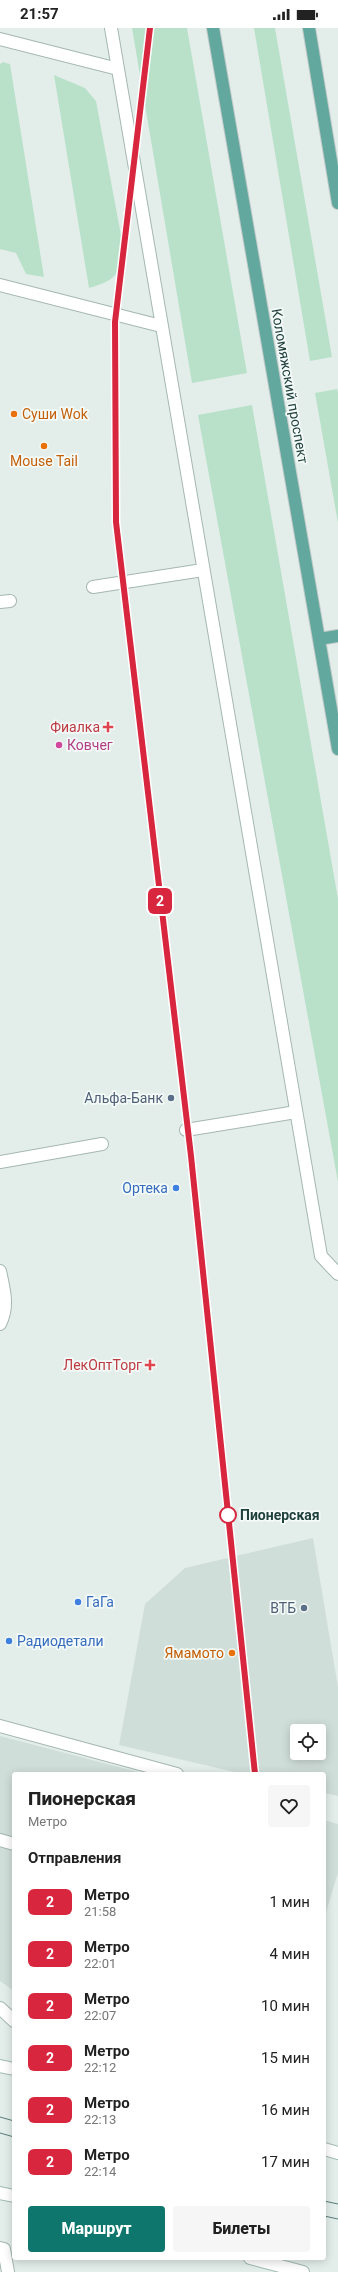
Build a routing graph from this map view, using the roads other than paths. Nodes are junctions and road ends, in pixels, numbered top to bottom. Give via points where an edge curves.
1 (111, 28) edge
2 (213, 28) edge
3 (309, 28) edge
4 (0, 39) edge
5 (118, 69) junction
6 (338, 199) edge
7 (0, 284) edge
8 (162, 326) junction
9 (203, 570) junction
10 (93, 587) dead end
11 (338, 636) edge
12 (319, 639) junction
13 (338, 749) edge
14 (296, 1112) junction
15 (186, 1130) dead end
16 (102, 1144) dead end
17 (0, 1162) edge
18 (0, 1271) edge
19 (338, 1274) edge
20 (0, 1324) edge
21 (0, 1726) edge
22 (170, 1772) edge
23 (0, 1840) edge
24 (12, 1843) edge
25 (0, 2008) edge
26 (12, 2020) edge
27 (0, 2066) edge
28 (12, 2069) edge
29 (326, 2150) edge
30 (338, 2153) edge
31 (0, 2193) edge
32 (12, 2196) edge
33 (0, 2248) edge
34 (258, 2260) edge
35 (8, 2272) edge
36 (303, 2272) edge

1 - 5 street
2 - 12 main road, Коломяжский проспект
3 - 6 main road
4 - 5 street
5 - 8 street
7 - 8 street
8 - 9 street
9 - 10 street
9 - 14 street
11 - 12 main road
12 - 13 main road, Коломяжский проспект
14 - 15 street
14 - 19 street via 321,1256
16 - 17 street
18 - 20 street via 6,1300 5,1313
21 - 22 street
23 - 24 street
25 - 26 street
27 - 28 street
29 - 30 street
31 - 32 street
33 - 35 street via 4,2249
34 - 36 street

